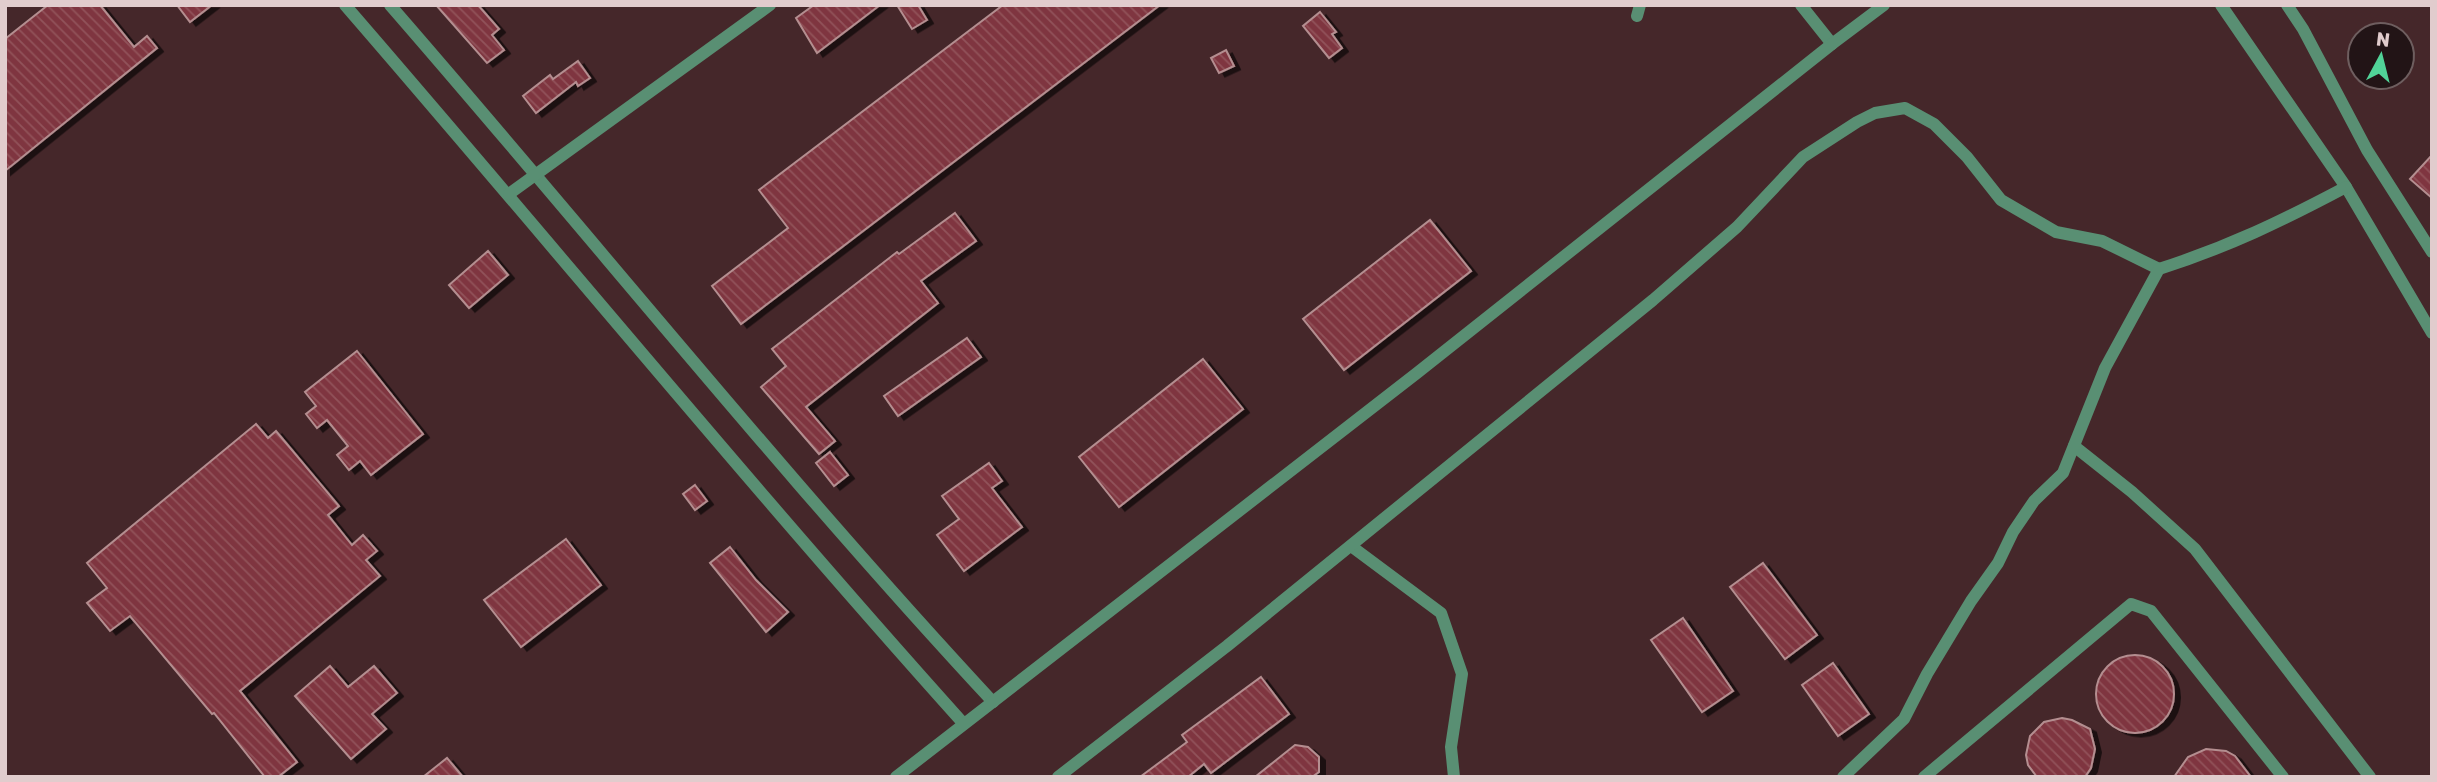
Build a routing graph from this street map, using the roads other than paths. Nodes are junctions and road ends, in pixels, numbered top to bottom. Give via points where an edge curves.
1 (345, 5) edge
2 (390, 5) edge
3 (770, 5) edge
4 (1801, 5) edge
5 (1885, 5) edge
6 (2221, 5) edge
7 (2287, 5) edge
8 (1832, 44) junction
9 (537, 174) junction
10 (2346, 187) junction
11 (509, 194) junction
12 (2432, 252) edge
13 (2159, 269) junction
14 (2432, 332) edge
15 (2074, 446) junction
16 (1351, 546) junction
17 (993, 702) junction
18 (963, 723) junction
19 (896, 777) edge
20 (1058, 777) edge
21 (1454, 777) edge
22 (1843, 777) edge
23 (1924, 777) edge
24 (2283, 777) edge
25 (2370, 777) edge

1 - 11 street
2 - 9 street
3 - 9 street
4 - 8 street
5 - 8 street
6 - 10 street
7 - 12 street via 2367,150
8 - 17 street
9 - 11 street
9 - 17 street via 820,510
10 - 13 street via 2213,252
10 - 14 street
11 - 18 street via 717,444
13 - 15 street via 2105,368
13 - 16 street via 2102,241 2056,232 2001,200 1934,124 1905,108 1875,113 1803,157 1723,240
15 - 22 street via 2063,473 2034,501 2013,532 1904,719
15 - 25 street via 2195,549
16 - 20 street
16 - 21 street via 1441,613 1462,674 1451,747
17 - 18 street
18 - 19 street
23 - 24 street via 2131,604 2151,611

